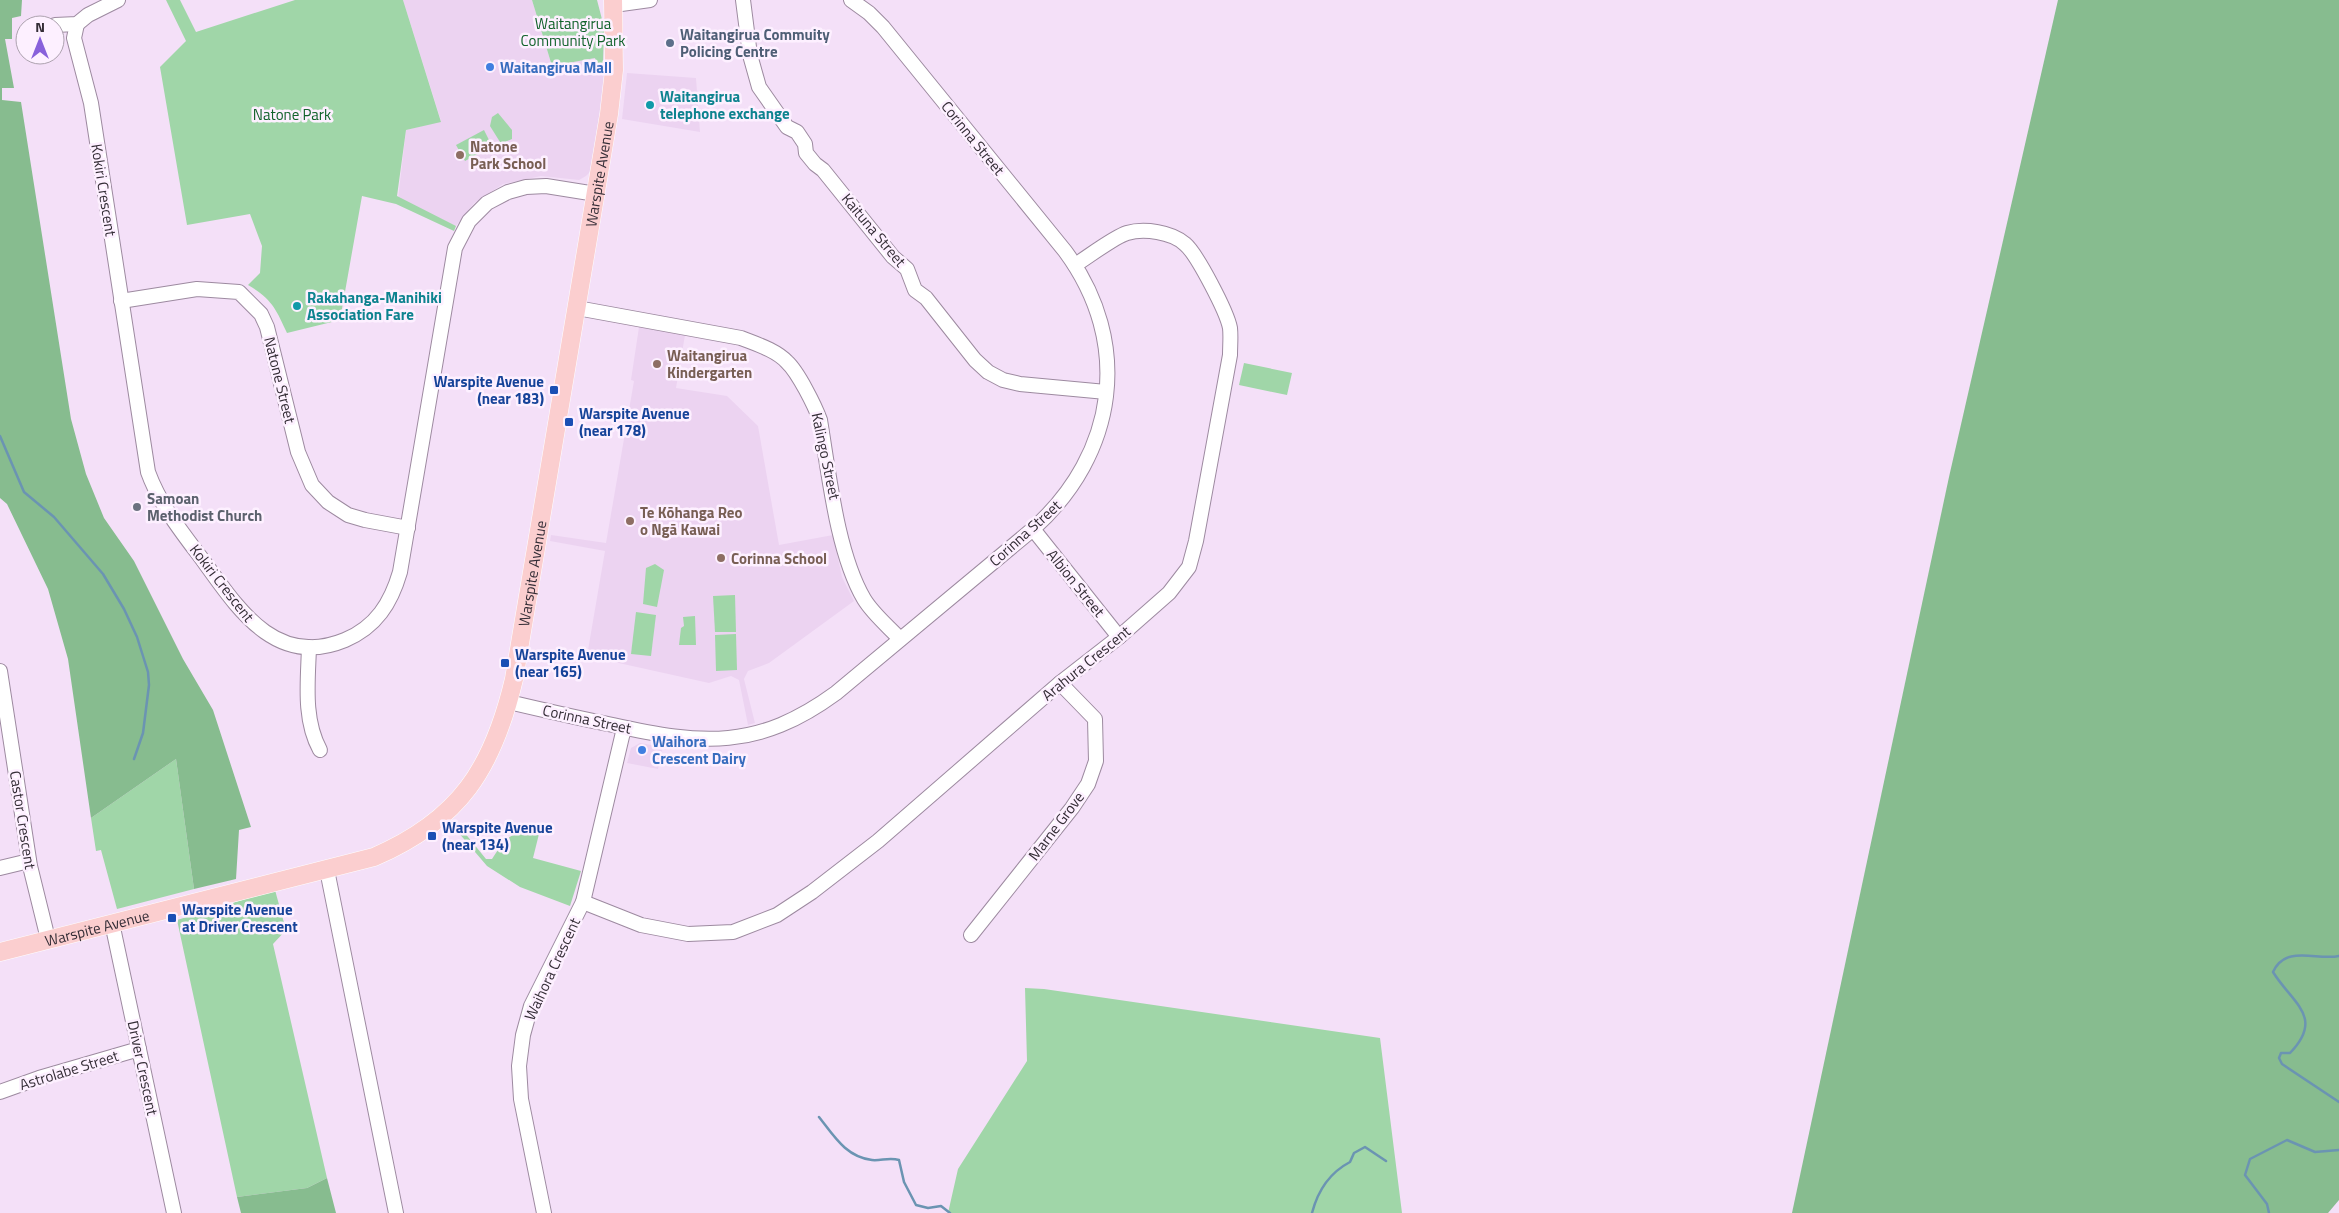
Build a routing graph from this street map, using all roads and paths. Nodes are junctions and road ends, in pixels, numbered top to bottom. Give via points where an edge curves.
1 (118, 0) edge
2 (650, 0) edge
3 (743, 0) edge
4 (851, 0) edge
5 (613, 2) edge
6 (77, 24) junction
7 (65, 25) edge
8 (596, 194) junction
9 (1075, 265) junction
10 (121, 301) junction
11 (577, 308) junction
12 (1106, 392) junction
13 (408, 528) junction
14 (1033, 529) junction
15 (1119, 637) junction
16 (900, 640) junction
17 (309, 647) junction
18 (0, 671) edge
19 (1060, 683) junction
20 (509, 702) junction
21 (624, 728) junction
22 (320, 750) dead end
23 (6, 756) edge
24 (29, 861) junction
25 (0, 868) edge
26 (327, 870) junction
27 (583, 902) junction
28 (112, 923) junction
29 (971, 935) dead end
30 (48, 939) junction
31 (0, 952) edge
32 (139, 1049) junction
33 (0, 1092) edge
34 (174, 1213) edge
35 (396, 1213) edge
36 (544, 1213) edge

1 - 6 street
2 - 5 street
3 - 12 street, Kaituna Street via 754,74 766,98 787,127 801,138 806,153 815,164 824,170 907,270 915,290 926,298 975,360 1003,380
4 - 9 street, Corinna Street via 883,27
5 - 8 main road, Warspite Avenue via 614,70
6 - 7 street
6 - 10 street, Kokiri Crescent via 74,38 91,103
8 - 11 main road, Warspite Avenue
8 - 13 street, Kokiri Crescent via 546,186 526,187 498,197 469,221 454,248
9 - 12 street, Corinna Street via 1094,302 1104,333 1108,365
9 - 15 street, Arahura Crescent via 1126,233 1167,234 1185,244 1198,262 1230,328 1230,354 1189,567 1169,593
10 - 13 street, Natone Street via 197,289 239,292 257,309 267,327 298,452 312,485 328,502 348,515
10 - 17 street, Kokiri Crescent via 146,461 160,500 248,620 285,643
11 - 16 street, Kalingo Street via 741,338 788,362 820,420 852,576 866,601
11 - 20 main road, Warspite Avenue
12 - 14 street, Corinna Street via 1102,420 1086,462 1062,500
13 - 17 street, Kokiri Crescent via 395,590 378,618 348,638
14 - 15 street, Albion Street
14 - 16 street, Corinna Street
15 - 19 street, Arahura Crescent
16 - 21 street, Corinna Street via 817,707 782,725 753,734 695,740
17 - 22 street via 309,716
18 - 23 street, Castor Crescent
19 - 27 street, Arahura Crescent via 878,841 777,915 733,932 688,934 641,926
19 - 29 street, Marne Grove via 1095,719 1096,761 1088,784
20 - 21 street, Corinna Street
20 - 26 main road, Warspite Avenue via 502,727 484,765 445,813 399,846 374,857
21 - 27 street, Waihora Crescent
23 - 24 street, Castor Crescent
24 - 25 street
24 - 30 street, Castor Crescent
26 - 28 main road, Warspite Avenue
26 - 35 street
27 - 36 street, Waihora Crescent via 531,1006 519,1066 521,1099
28 - 30 main road, Warspite Avenue
28 - 32 street, Driver Crescent
30 - 31 main road, Warspite Avenue
32 - 33 street, Astrolabe Street
32 - 34 street, Driver Crescent

